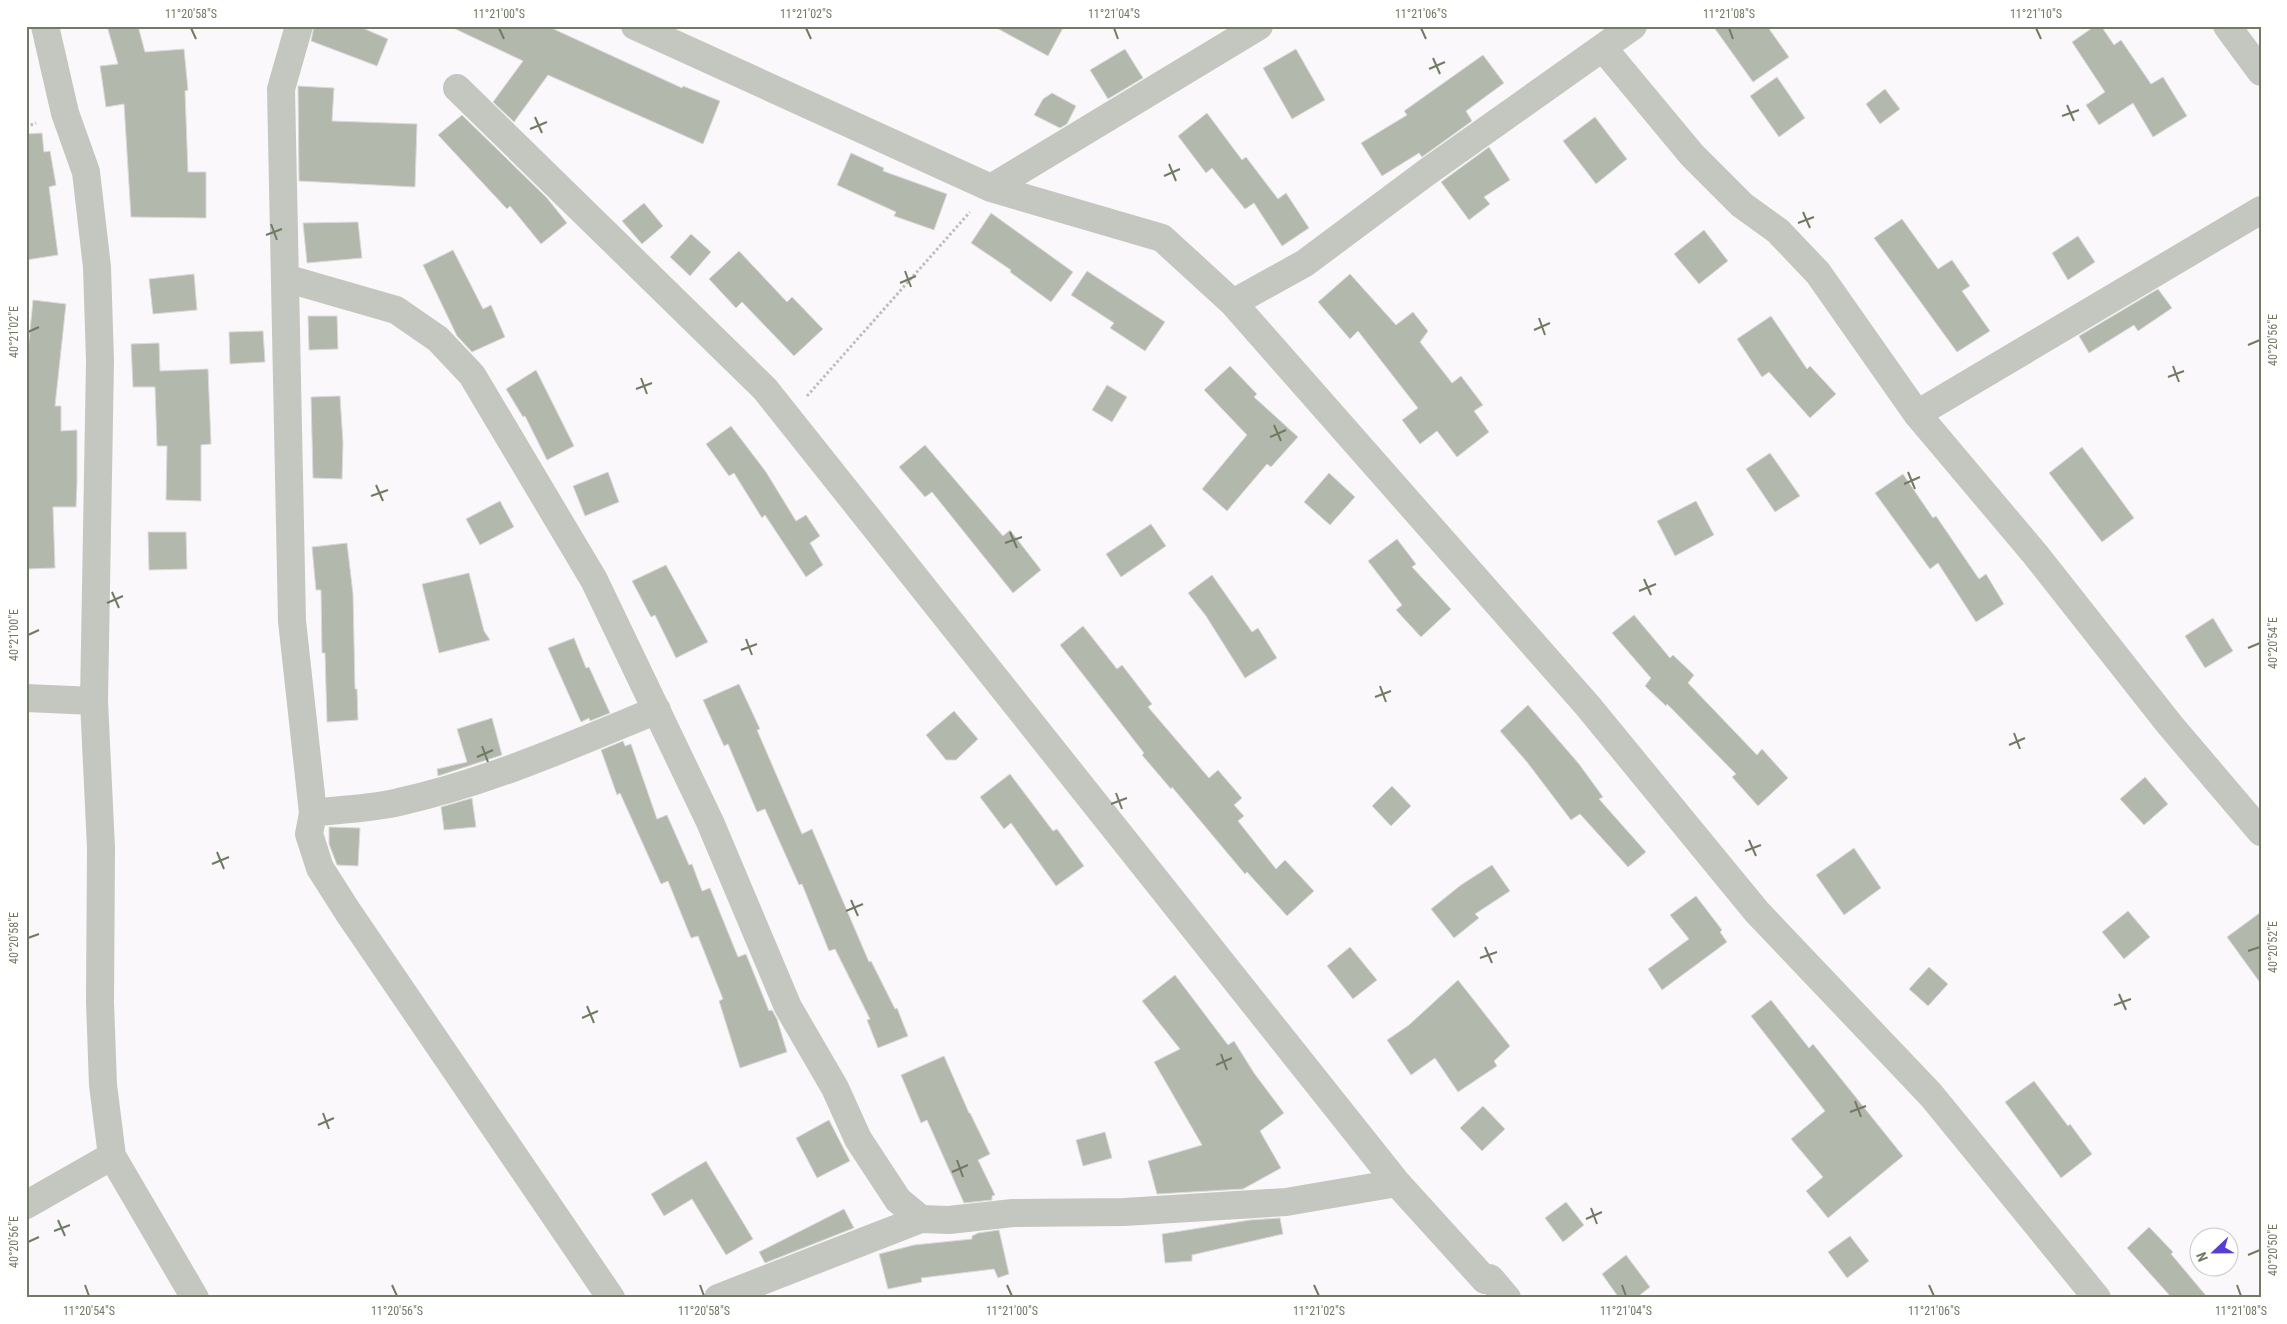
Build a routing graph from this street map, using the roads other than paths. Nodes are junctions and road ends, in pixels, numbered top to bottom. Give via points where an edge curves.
1 (45, 26) edge
2 (299, 26) edge
3 (635, 26) edge
4 (1259, 26) edge
5 (1633, 26) edge
6 (2227, 26) edge
7 (1602, 48) junction
8 (2261, 72) edge
9 (456, 88) dead end
10 (991, 188) junction
11 (2261, 210) edge
12 (285, 278) junction
13 (1233, 303) junction
14 (1917, 414) junction
15 (26, 698) edge
16 (94, 701) junction
17 (657, 710) junction
18 (312, 813) junction
19 (2261, 832) edge
20 (112, 1156) junction
21 (1397, 1183) junction
22 (26, 1205) edge
23 (921, 1219) junction
24 (195, 1298) edge
25 (611, 1298) edge
26 (718, 1298) edge
27 (1507, 1298) edge
28 (2097, 1298) edge

1 - 16 street via 65,113 86,172 98,267 100,361
2 - 12 street via 281,89
3 - 10 street
4 - 10 street
5 - 7 street
6 - 8 street
7 - 13 street via 1305,263
7 - 14 street via 1742,206 1778,231 1818,273
9 - 21 street via 765,390
10 - 13 street via 1162,238
11 - 14 street
12 - 17 street via 396,310 438,339 472,375 594,580
12 - 18 street via 292,620
13 - 28 street via 1587,706 1757,912 1931,1095
14 - 19 street via 2036,554 2170,725
15 - 16 street
16 - 20 street via 101,848 103,1085
17 - 18 street via 520,767 437,793 397,803
17 - 23 street via 710,822 788,1007 835,1088 858,1139 898,1200
18 - 25 street via 309,834 320,868
20 - 22 street
20 - 24 street
21 - 23 street via 1286,1202
21 - 27 street via 1485,1280 1490,1278
23 - 26 street

